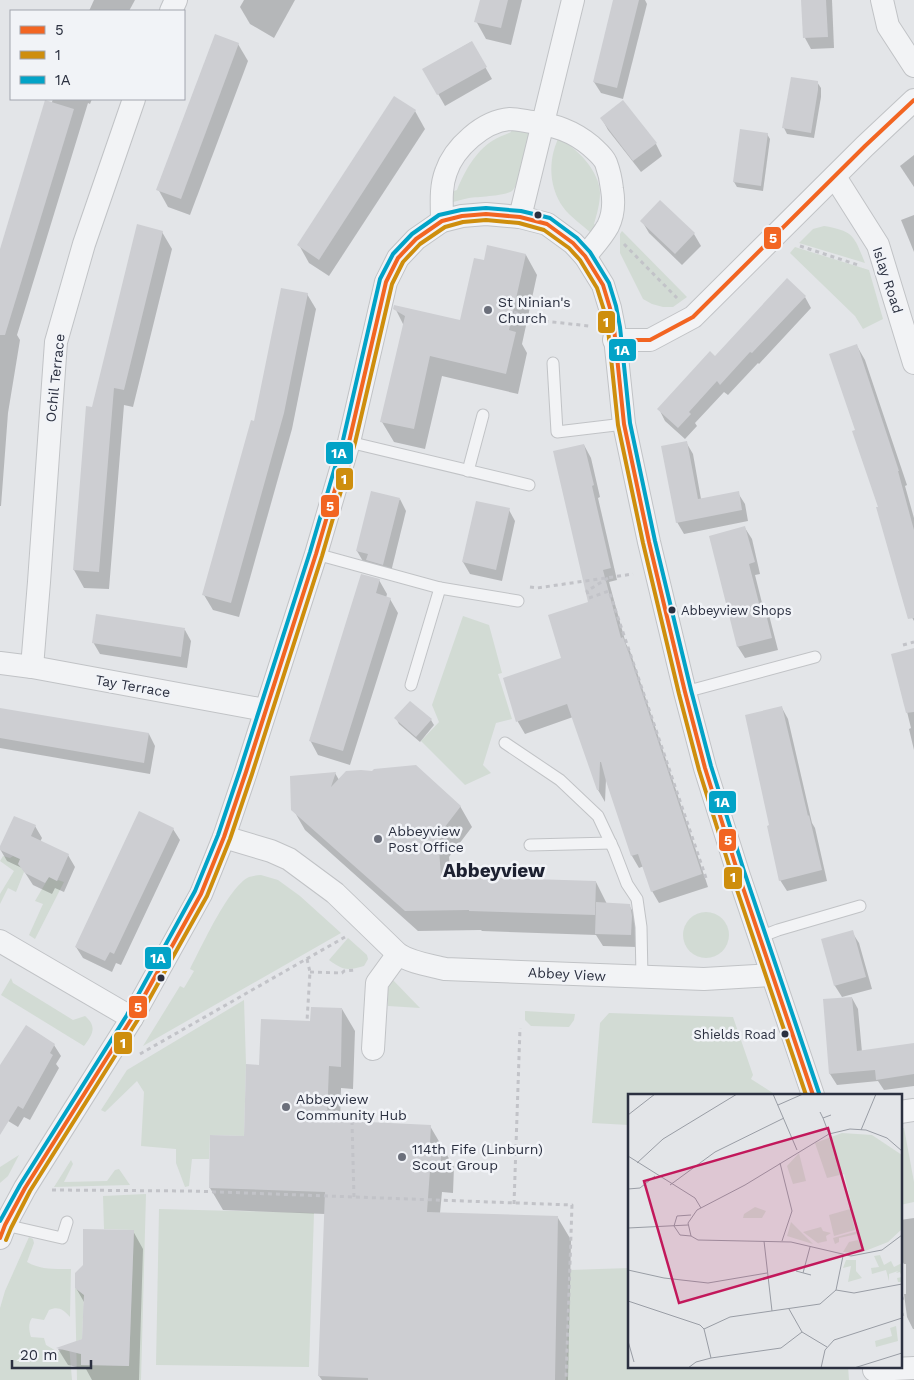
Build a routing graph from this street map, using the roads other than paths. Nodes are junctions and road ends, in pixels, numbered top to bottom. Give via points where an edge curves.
1 (573, 0) edge
2 (882, 0) edge
3 (914, 66) edge
4 (134, 100) edge
5 (914, 100) edge
6 (543, 123) junction
7 (835, 177) junction
8 (520, 217) junction
9 (442, 221) junction
10 (586, 256) junction
11 (614, 334) junction
12 (553, 362) dead end
13 (914, 362) edge
14 (483, 415) dead end
15 (624, 424) junction
16 (349, 442) junction
17 (468, 471) junction
18 (529, 485) dead end
19 (316, 554) junction
20 (440, 588) junction
21 (518, 601) dead end
22 (815, 657) dead end
23 (0, 663) edge
24 (32, 667) junction
25 (411, 685) dead end
26 (685, 692) junction
27 (265, 710) junction
28 (505, 743) dead end
29 (224, 837) junction
30 (611, 843) junction
31 (530, 845) dead end
32 (860, 906) dead end
33 (760, 937) junction
34 (0, 941) edge
35 (398, 954) junction
36 (772, 975) junction
37 (642, 977) junction
38 (132, 1018) junction
39 (373, 1049) dead end
40 (813, 1094) edge
41 (67, 1222) dead end
42 (2, 1229) edge
43 (914, 1368) edge
44 (874, 1372) edge

1 - 6 street
2 - 3 street via 888,26
4 - 24 street, Ochil Terrace via 84,244 56,342
5 - 7 street
6 - 8 street
6 - 9 street via 511,119 499,121 468,140 455,154 446,172 441,190
6 - 10 street via 571,132 597,152 605,162 611,180 614,203 608,225
7 - 11 street via 693,317 650,340
7 - 13 street, Islay Road via 878,245
8 - 9 street via 486,214
8 - 10 street via 547,224
9 - 16 street via 416,239 398,258 386,282
10 - 11 street via 603,285
11 - 15 street
12 - 15 lane via 557,432
14 - 17 lane
15 - 26 street
16 - 17 lane
16 - 19 street
17 - 18 lane
19 - 20 lane
19 - 27 street
20 - 21 lane
20 - 25 lane
22 - 26 lane
23 - 24 street, Tay Terrace
24 - 27 street, Tay Terrace
26 - 33 street via 705,768
27 - 29 street
28 - 30 lane via 560,780 598,816
29 - 35 street, Abbey View via 289,859 335,893
29 - 38 street via 201,894
30 - 31 lane
30 - 37 lane via 627,884 637,899
32 - 33 lane
33 - 36 street
34 - 38 street
35 - 37 street, Abbey View via 417,963 445,969
35 - 39 street via 377,983
36 - 37 street, Abbey View via 704,979
36 - 40 street
38 - 42 street
41 - 42 lane via 62,1238
43 - 44 street

